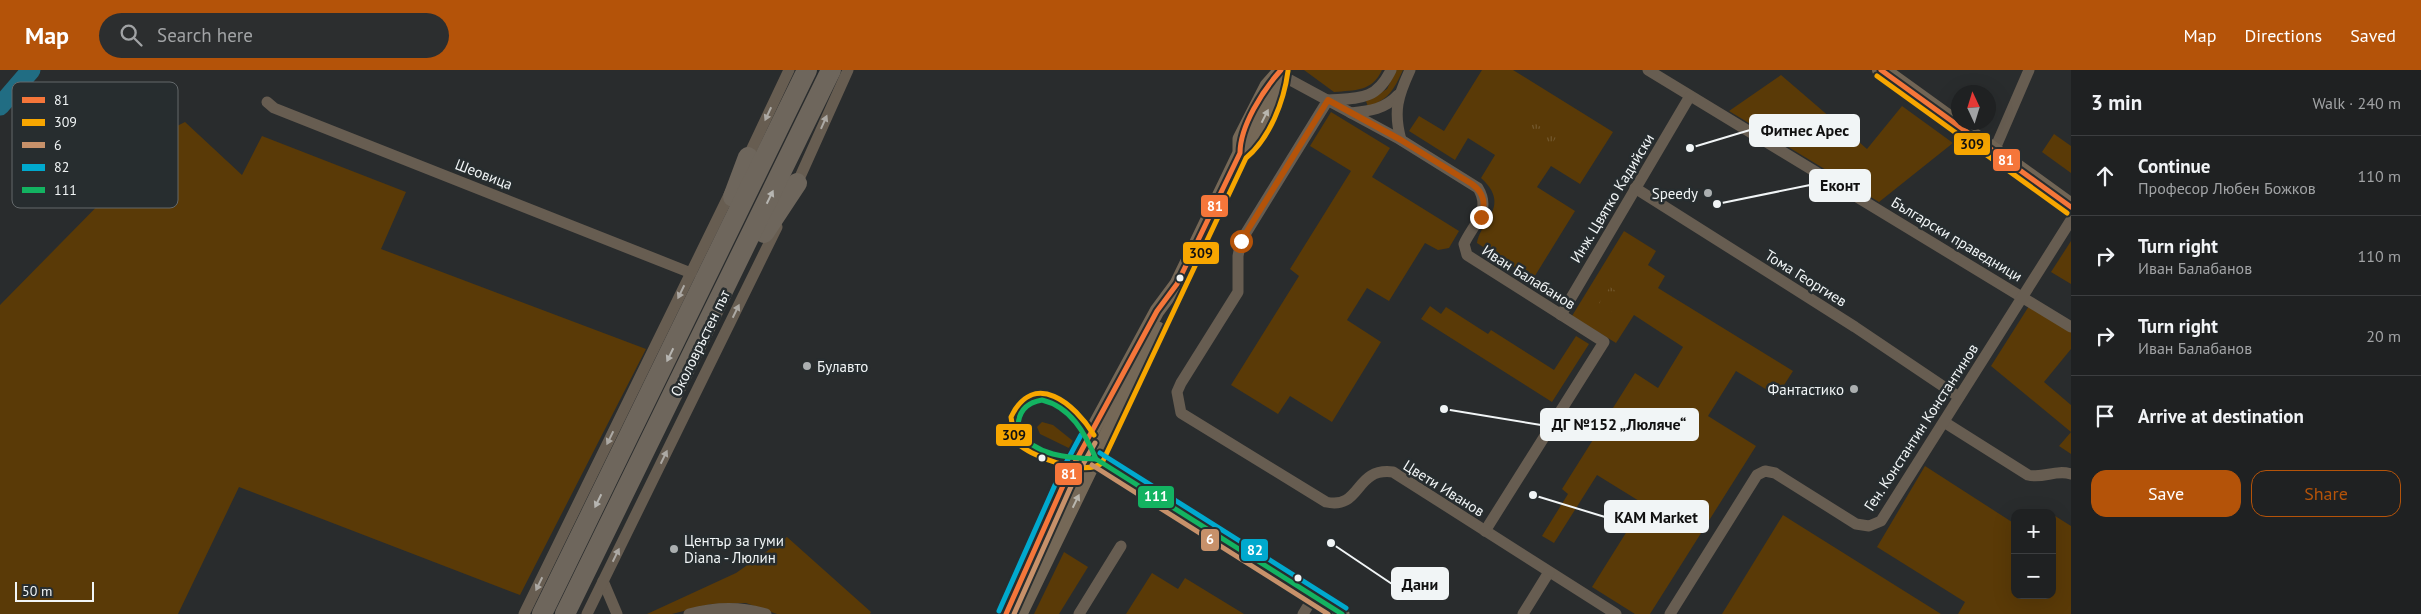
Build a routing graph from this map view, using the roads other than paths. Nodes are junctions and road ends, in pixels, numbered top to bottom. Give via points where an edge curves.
1 (789, 70) edge
2 (807, 70) edge
3 (831, 70) edge
4 (848, 70) edge
5 (1391, 70) edge
6 (1410, 70) edge
7 (1648, 70) edge
8 (1881, 70) edge
9 (2029, 70) edge
10 (1280, 72) edge
11 (1398, 95) junction
12 (1690, 96) junction
13 (1328, 100) junction
14 (267, 102) dead end
15 (1351, 113) junction
16 (1401, 140) junction
17 (1994, 151) junction
18 (748, 157) junction
19 (797, 183) junction
20 (1634, 188) junction
21 (2071, 207) edge
22 (2071, 220) edge
23 (690, 273) junction
24 (1177, 284) junction
25 (699, 295) junction
26 (2023, 296) junction
27 (719, 304) junction
28 (1561, 315) junction
29 (2071, 326) edge
30 (1959, 397) junction
31 (1944, 422) junction
32 (1088, 439) junction
33 (1077, 459) junction
34 (1096, 459) junction
35 (2071, 474) edge
36 (1486, 531) junction
37 (1121, 546) dead end
38 (1549, 572) junction
39 (603, 581) junction
40 (1314, 596) junction
41 (524, 614) edge
42 (542, 614) edge
43 (565, 614) edge
44 (587, 614) edge
45 (617, 614) edge
46 (689, 614) edge
47 (766, 614) edge
48 (1006, 614) edge
49 (1020, 614) edge
50 (1079, 614) edge
51 (1303, 614) edge
52 (1342, 614) edge
53 (1523, 614) edge
54 (1616, 614) edge
55 (1670, 614) edge

1 -> 18 street
2 - 25 highway, Околовръстен път
27 -> 3 highway, Околовръстен път
19 -> 4 street, Околовръстен път
5 - 13 street via 1384,86 1375,92
6 - 11 street
7 - 12 street, Български праведници
8 - 17 main road
9 - 17 street
10 - 13 street, Иван Балабанов
10 - 24 main road via 1278,91 1252,143 1240,153
11 - 15 street via 1376,110
11 - 16 street via 1397,125
12 - 20 street, Инж. Цвятко Кадийски
12 - 26 street, Български праведници
13 - 15 street, Иван Балабанов
13 - 36 street, Цвети Иванов via 1241,241 1238,292 1181,383 1178,392 1181,413 1326,502 1333,504 1347,500 1375,473 1393,472
14 - 23 street, Шеовица via 274,108
15 - 16 street, Иван Балабанов
16 - 28 street, Иван Балабанов via 1472,184 1482,195 1484,210 1464,244 1467,255
17 - 21 main road
18 - 23 street
18 - 25 highway
19 - 27 highway
39 -> 19 street, Околовръстен път
20 - 28 street, Инж. Цвятко Кадийски
20 - 30 street, Тома Георгиев via 1855,327
22 - 26 street, Ген. Константин Константинов
23 -> 41 street
24 - 32 main road via 1158,311
24 - 34 main road
25 -> 42 highway, Околовръстен път
26 - 29 street, Български праведници
26 - 30 street, Ген. Константин Константинов
27 - 43 highway, Околовръстен път
28 - 36 street, Иван Балабанов via 1604,342
30 - 31 street, Ген. Константин Константинов
31 - 35 street via 2028,476 2056,472
31 - 55 street, Ген. Константин Константинов via 1881,521 1872,525 1856,524 1770,472 1756,475
32 - 33 main road
32 - 34 main road
33 - 34 main road
33 - 48 main road
34 - 40 main road
49 -> 34 main road
36 - 38 street, Цвети Иванов
37 - 50 street
38 - 53 street
38 - 54 street, Цвети Иванов
39 - 44 street, Околовръстен път
39 - 45 street
40 - 51 street
40 - 52 main road
46 - 47 street via 746,608

